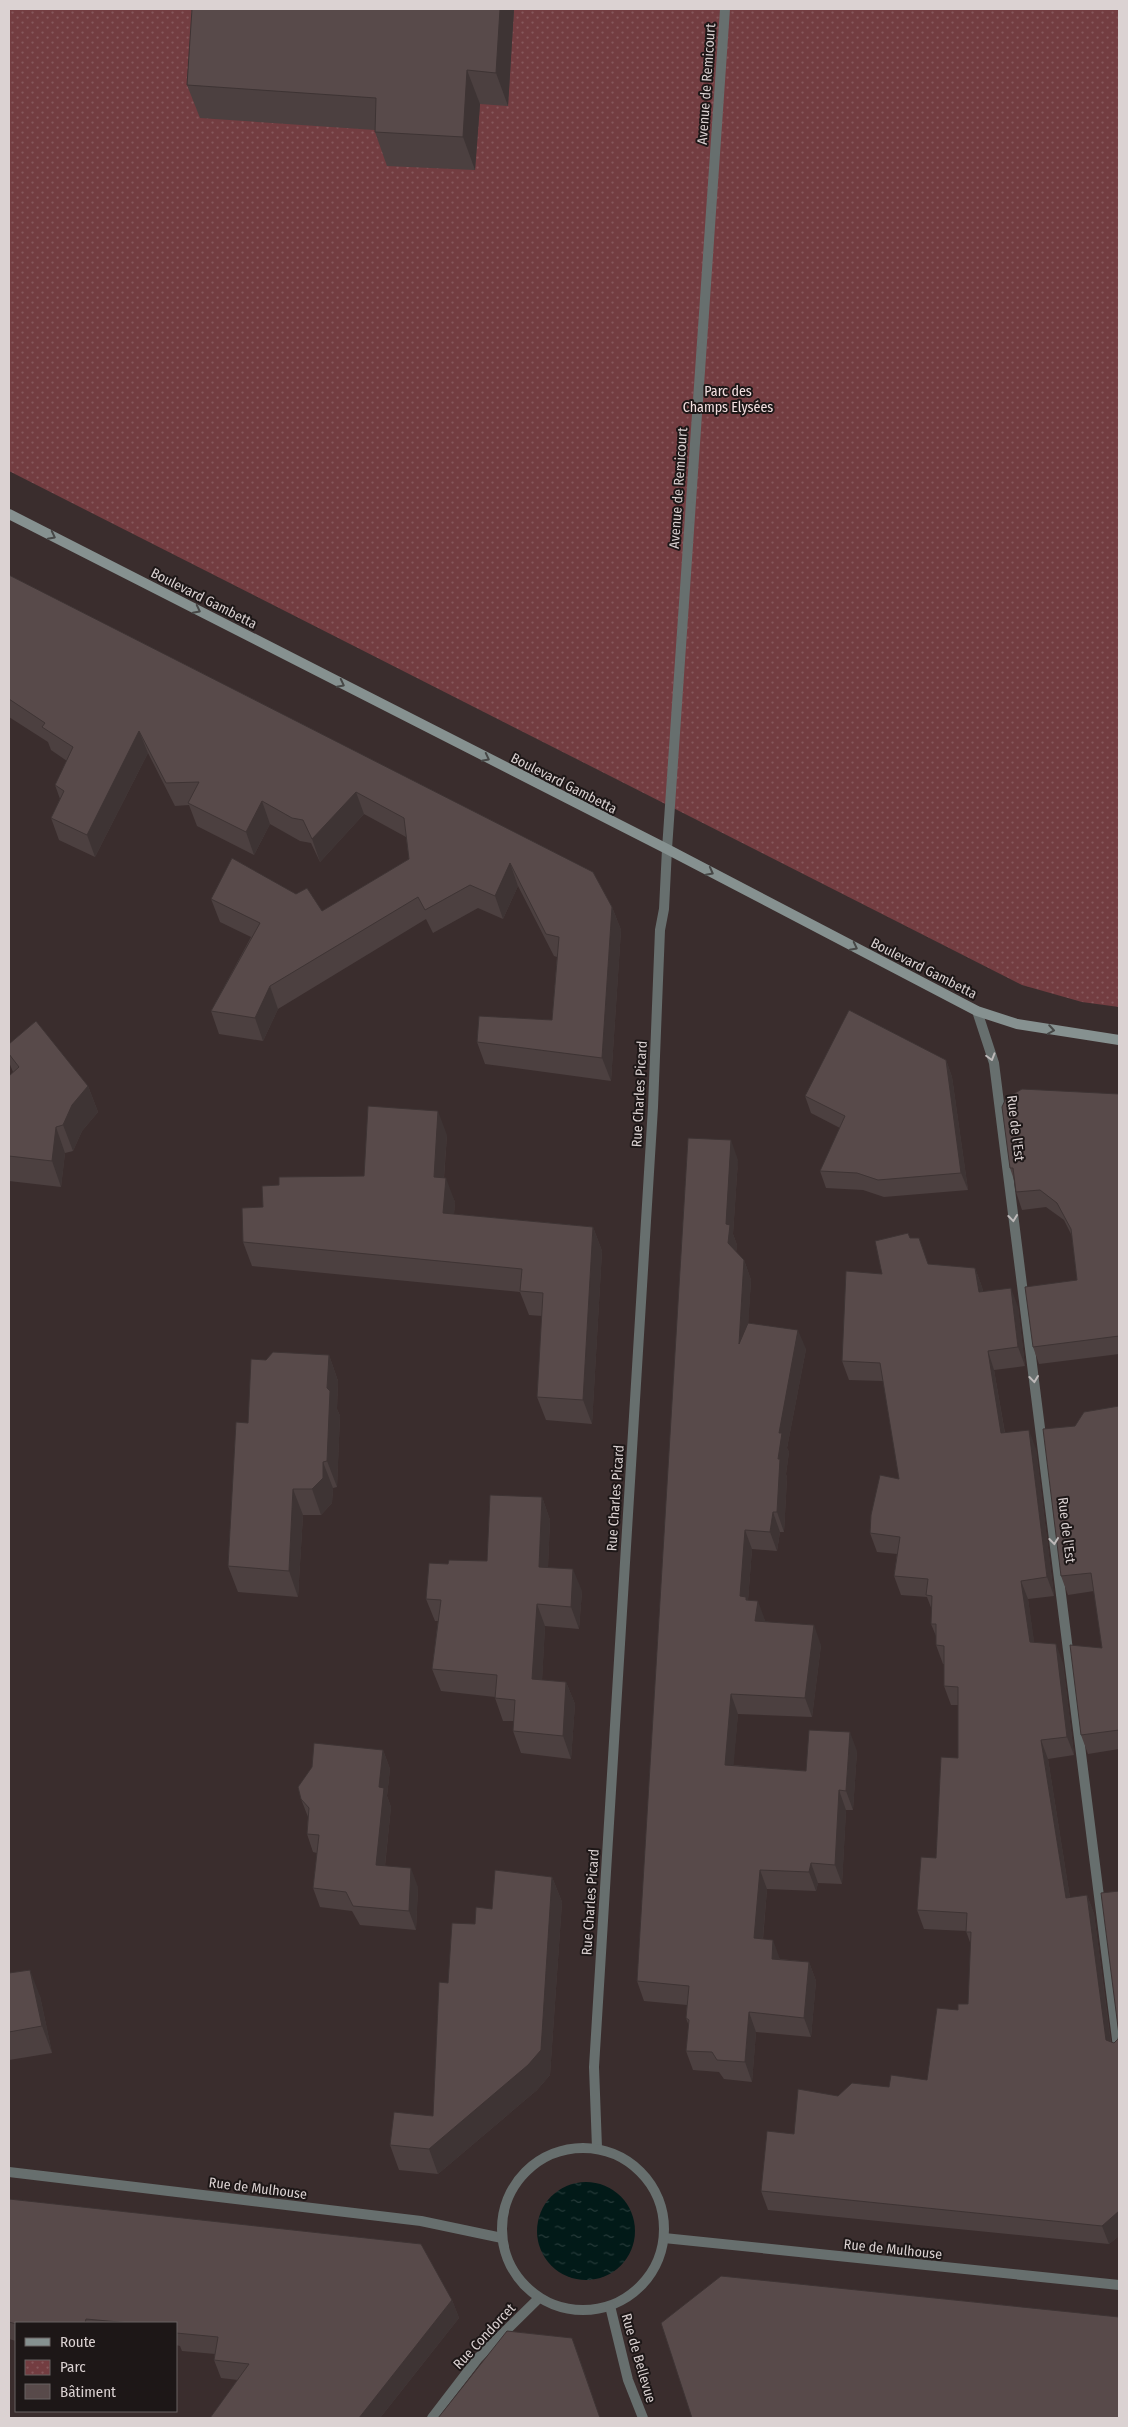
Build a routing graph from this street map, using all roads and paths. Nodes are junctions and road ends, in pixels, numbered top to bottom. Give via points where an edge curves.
1 (725, 9) edge
2 (9, 514) edge
3 (667, 849) junction
4 (977, 1011) junction
5 (1119, 1040) edge
6 (1119, 2055) edge
7 (597, 2148) junction
8 (9, 2172) edge
9 (502, 2238) junction
10 (664, 2238) junction
11 (1119, 2285) edge
12 (539, 2298) junction
13 (610, 2306) junction
14 (432, 2418) edge
15 (642, 2418) edge

1 - 3 street, Avenue de Remicourt
2 -> 3 main road, Boulevard Gambetta
3 -> 4 main road, Boulevard Gambetta
3 - 7 street, Rue Charles Picard via 594,2067
4 -> 5 main road, Boulevard Gambetta via 1017,1024
4 -> 6 street, Rue de l'Est via 994,1063
7 - 9 street via 571,2148 547,2155 527,2170 511,2190 503,2213
7 - 10 street via 620,2156 640,2170 655,2190 663,2213
8 - 9 street, Rue de Mulhouse via 421,2221
9 - 12 street via 508,2262 521,2282
10 - 11 street, Rue de Mulhouse
10 - 13 street via 658,2260 646,2280 630,2295
12 - 13 street via 561,2307 585,2310
12 - 14 street, Rue Condorcet via 478,2358
13 - 15 street, Rue de Bellevue via 628,2380

